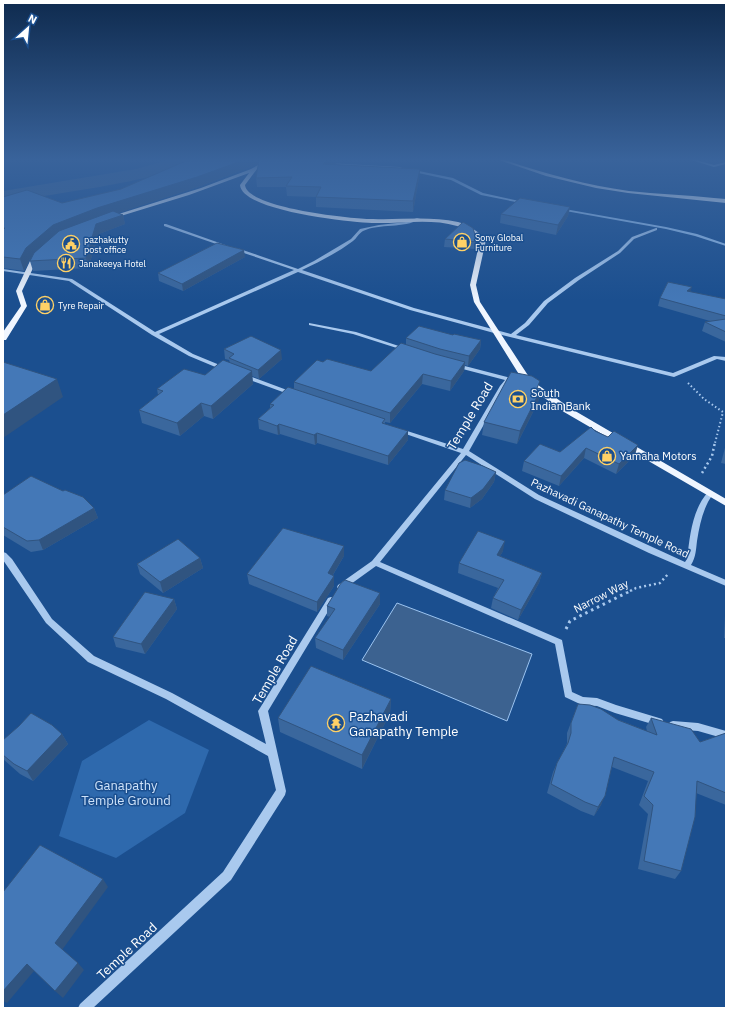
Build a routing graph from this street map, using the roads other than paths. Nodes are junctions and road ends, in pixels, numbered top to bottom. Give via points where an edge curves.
1 (148, 207) edge
2 (280, 207) edge
3 (418, 219) junction
4 (102, 220) edge
5 (165, 225) dead end
6 (656, 228) dead end
7 (44, 250) edge
8 (3, 270) edge
9 (297, 270) junction
10 (26, 274) junction
11 (311, 324) dead end
12 (496, 332) junction
13 (154, 334) junction
14 (512, 336) junction
15 (4, 337) edge
16 (411, 351) edge
17 (726, 359) edge
18 (452, 365) edge
19 (509, 379) junction
20 (528, 382) junction
21 (301, 397) edge
22 (390, 427) edge
23 (465, 452) junction
24 (710, 494) junction
25 (726, 503) edge
26 (3, 555) edge
27 (376, 563) junction
28 (687, 566) junction
29 (726, 583) edge
30 (726, 735) edge
31 (272, 753) junction
32 (84, 1008) edge

1 - 4 main road
2 - 3 main road via 335,218 373,221
3 - 9 street via 361,230 352,240 333,253
3 - 12 main road via 458,224 475,231 482,240 473,285 477,302
5 - 9 street
6 - 14 street via 633,238 619,252 546,302 527,324
7 - 10 main road via 33,261
8 - 10 street
9 - 12 street via 412,309
9 - 13 street
10 - 13 street via 70,280
10 - 15 main road via 19,291 24,306
11 - 16 street via 354,333
12 - 14 street
12 - 20 main road
13 - 21 street via 191,355
14 - 17 street via 674,375 716,357
18 - 19 street
19 - 20 street, Temple Road
19 - 23 street, Temple Road
20 - 24 main road via 567,410
22 - 23 street, Pazhavadi Ganapathy Temple Road
23 - 27 street, Temple Road
23 - 28 street, Pazhavadi Ganapathy Temple Road via 537,496
24 - 25 main road
24 - 28 street via 705,498 699,512 691,559
26 - 31 street via 49,621 91,659 169,696
27 - 30 street via 559,642 568,694 582,701 597,702 668,724 698,727
27 - 31 street, Temple Road via 337,590 263,711
28 - 29 street, Pazhavadi Ganapathy Temple Road
31 - 32 street, Temple Road via 281,791 227,876

